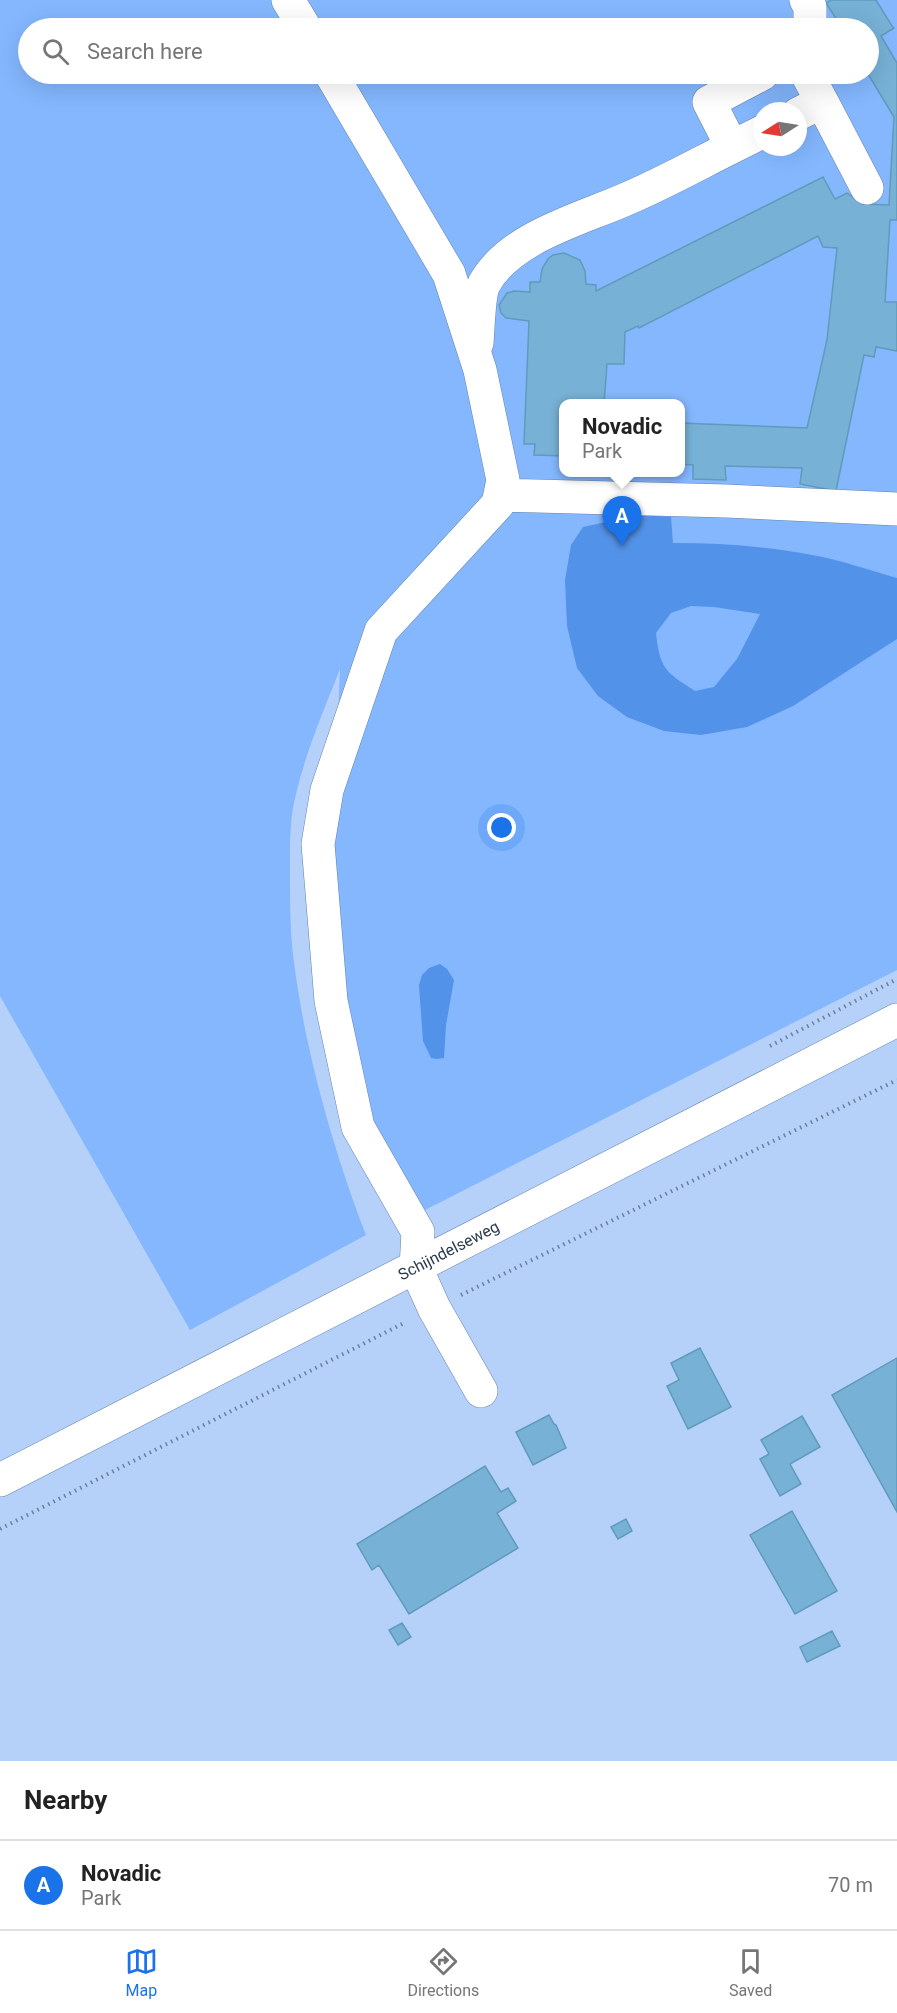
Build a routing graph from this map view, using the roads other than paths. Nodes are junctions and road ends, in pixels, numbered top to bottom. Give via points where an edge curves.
1 (288, 0) edge
2 (807, 0) edge
3 (299, 18) edge
4 (810, 18) edge
5 (338, 84) edge
6 (743, 84) edge
7 (808, 84) edge
8 (810, 108) edge
9 (753, 136) edge
10 (732, 147) junction
11 (867, 188) dead end
12 (475, 356) junction
13 (500, 495) junction
14 (897, 509) edge
15 (897, 1020) edge
16 (416, 1268) junction
17 (481, 1391) dead end
18 (0, 1480) edge

1 - 3 street
2 - 4 street
5 - 12 street via 449,274
6 - 10 street via 709,102
7 - 8 street
8 - 11 street
9 - 10 street
10 - 12 street via 625,200 571,221 525,244 498,263 483,286
12 - 13 street via 503,480
13 - 14 street
13 - 16 street via 498,504 381,631 327,790 318,844 331,1001 358,1127 417,1232
15 - 16 street, Schijndelseweg
16 - 17 street
16 - 18 street, Schijndelseweg

